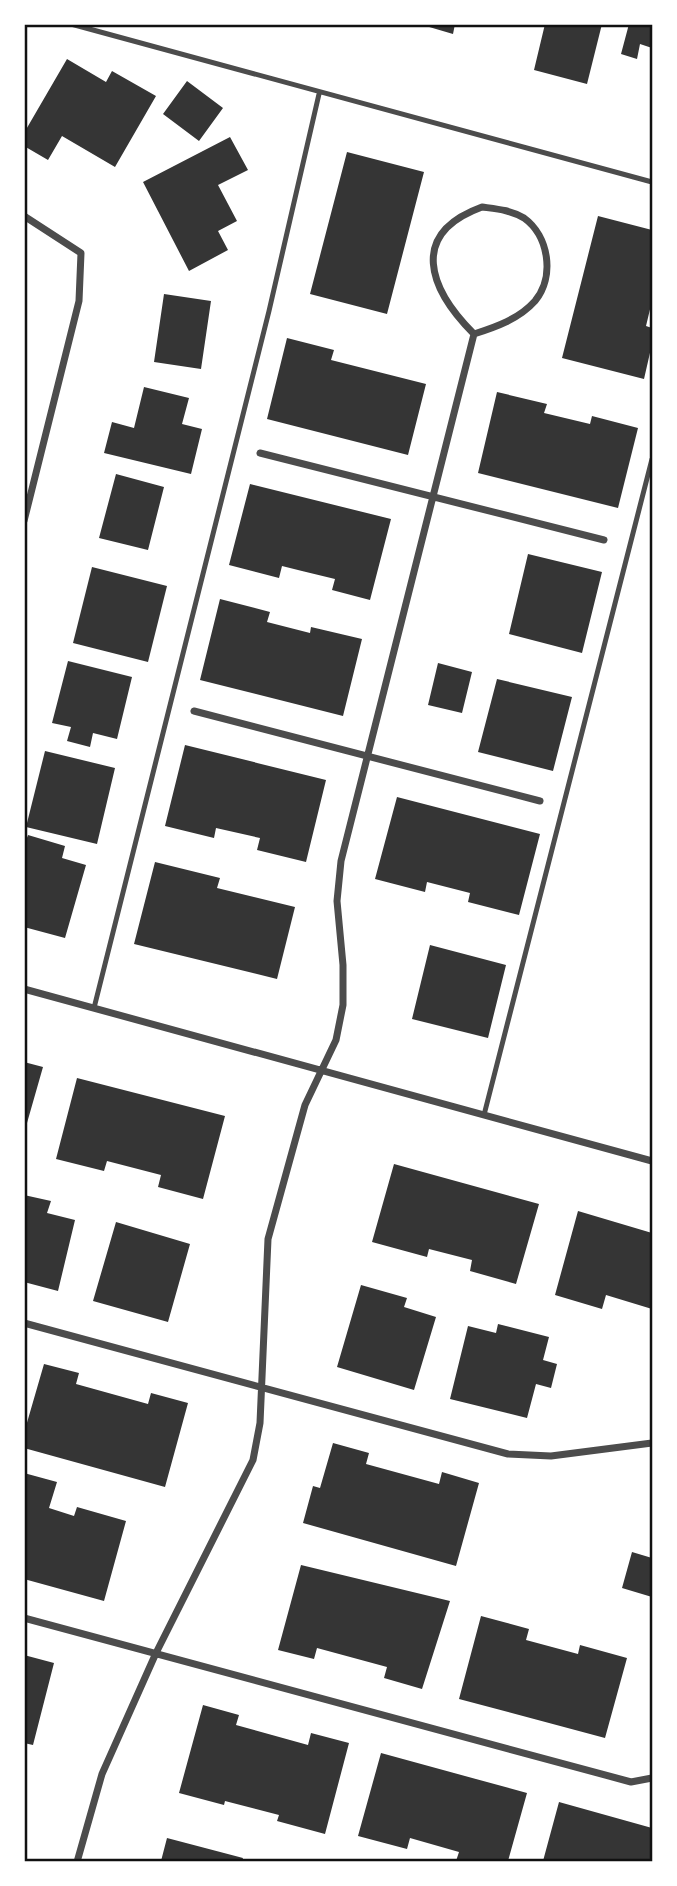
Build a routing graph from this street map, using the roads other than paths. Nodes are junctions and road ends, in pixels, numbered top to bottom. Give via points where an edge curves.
1 (71, 24) edge
2 (319, 94) junction
3 (653, 183) edge
4 (24, 216) edge
5 (474, 334) junction
6 (260, 453) dead end
7 (653, 460) edge
8 (431, 496) junction
9 (24, 521) edge
10 (604, 540) dead end
11 (194, 711) dead end
12 (368, 757) junction
13 (540, 801) dead end
14 (24, 989) edge
15 (94, 1009) junction
16 (321, 1072) junction
17 (484, 1115) junction
18 (653, 1161) edge
19 (24, 1322) edge
20 (261, 1387) junction
21 (653, 1443) edge
22 (24, 1618) edge
23 (156, 1653) junction
24 (653, 1778) edge
25 (77, 1861) edge

1 - 2 lane
2 - 3 lane
2 - 15 lane
4 - 9 street via 81,253 79,302
5 - 5 street via 519,315 536,300 546,280 547,257 540,236 525,219 504,209 482,207 461,215 443,230 434,250 433,272 440,294
5 - 8 street
6 - 8 street
7 - 17 lane
8 - 10 street
8 - 12 street
11 - 12 street
12 - 13 street
12 - 16 street via 341,861 337,901 343,1005 336,1040
14 - 15 street
15 - 16 street
16 - 17 street
16 - 20 street via 305,1105 268,1239
17 - 18 street
19 - 20 street
20 - 21 street via 508,1454 551,1455
20 - 23 street via 253,1460
22 - 23 street
23 - 24 street via 631,1782
23 - 25 street via 102,1773

